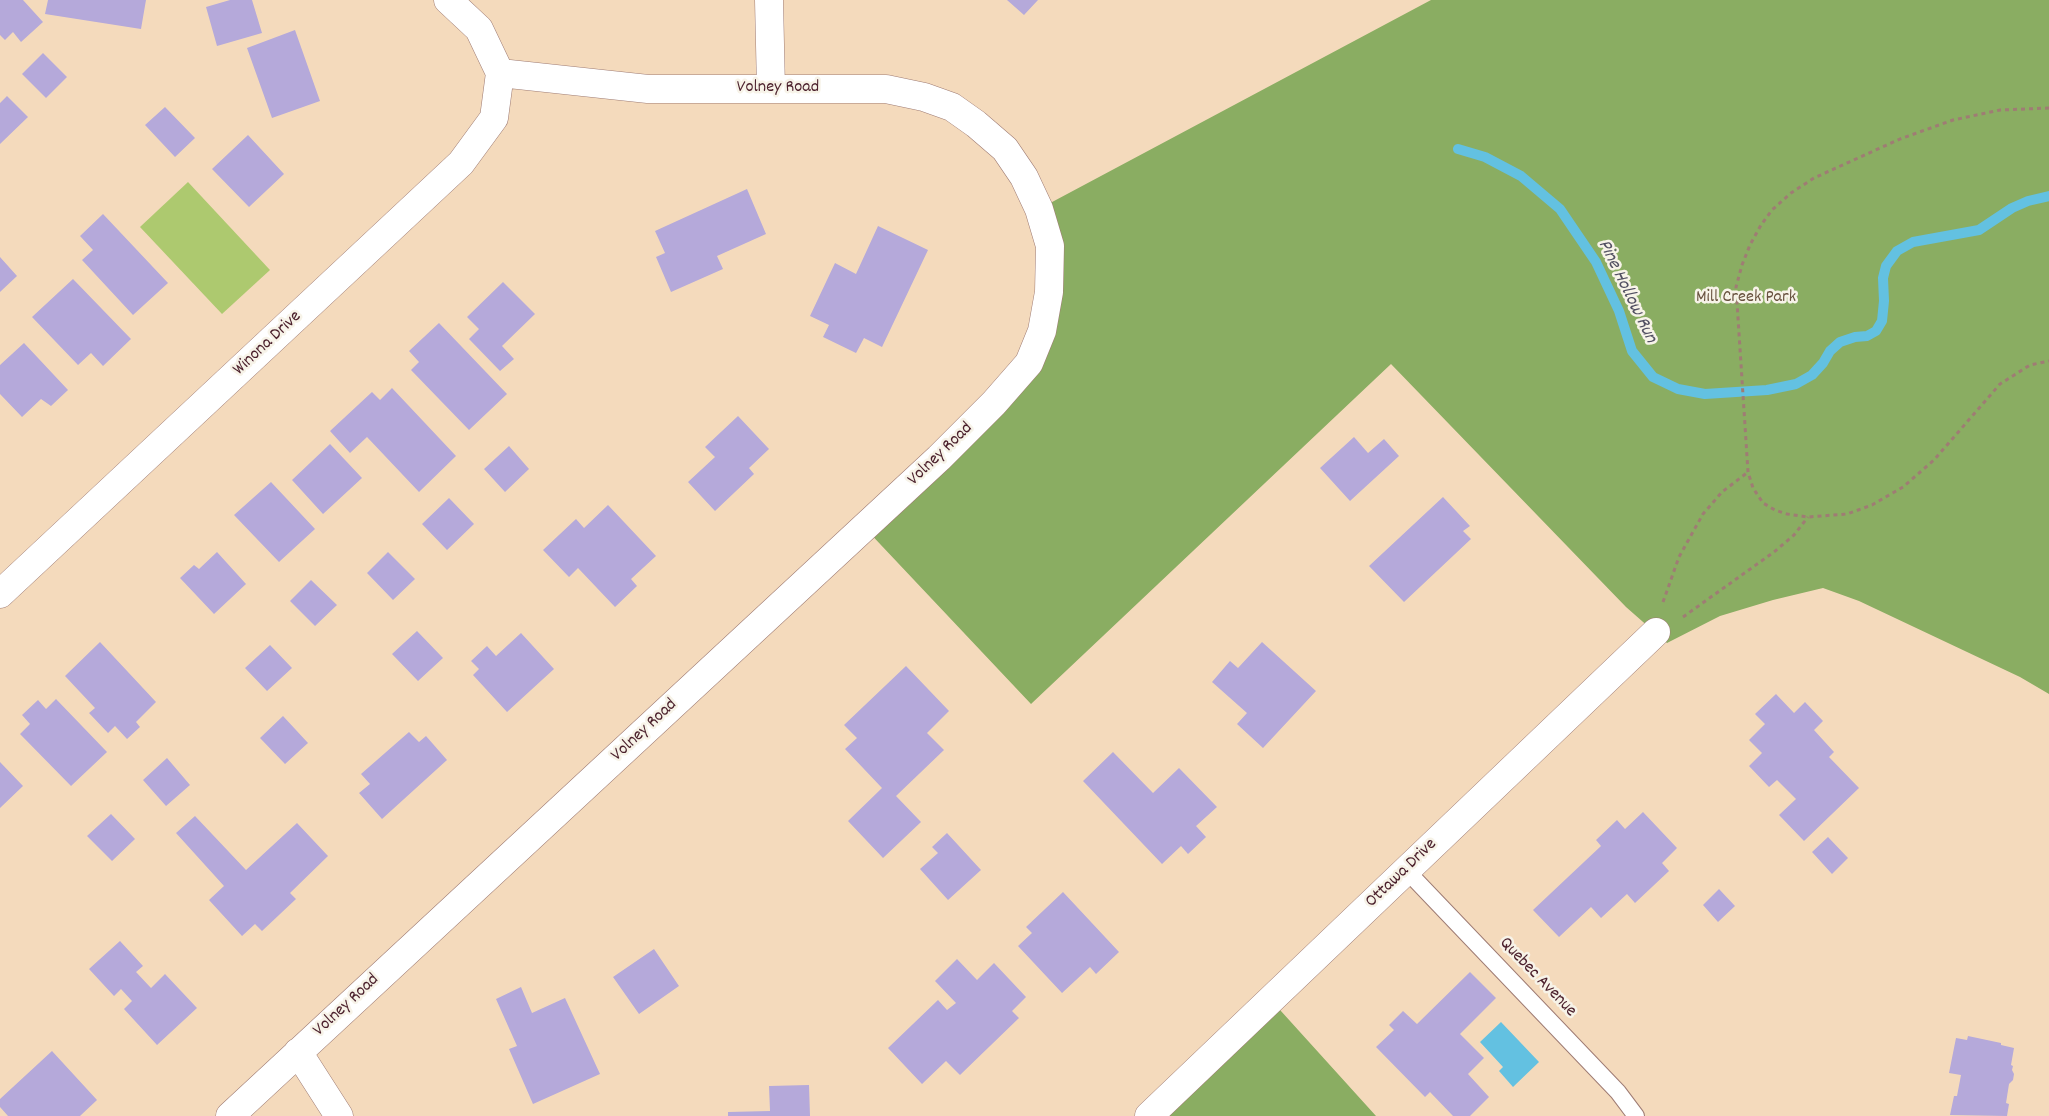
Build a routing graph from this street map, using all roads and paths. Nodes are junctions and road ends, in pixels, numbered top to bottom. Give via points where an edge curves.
1 (448, 0) edge
2 (769, 0) edge
3 (500, 73) junction
4 (771, 88) junction
5 (2049, 108) edge
6 (2049, 361) edge
7 (1748, 472) junction
8 (1808, 517) junction
9 (0, 594) edge
10 (1656, 632) junction
11 (1406, 870) junction
12 (298, 1052) junction
13 (230, 1116) edge
14 (339, 1116) edge
15 (1150, 1116) edge
16 (1636, 1116) edge

1 - 3 street via 479,29
2 - 4 street
3 - 4 street, Volney Road via 648,89
3 - 9 street, Winona Drive via 494,118 461,163
4 - 12 street, Volney Road via 886,89 924,97 952,107 1005,149 1024,177 1039,209 1050,246 1046,312 1029,363 939,458
5 - 7 path via 2000,110 1953,120 1814,178 1772,210 1742,265 1736,287
6 - 8 path via 2030,365 2000,384 1934,460 1903,487 1872,505 1847,514
7 - 8 path via 1763,503 1781,512
7 - 10 path via 1722,492 1703,514 1664,598
8 - 10 path via 1774,552 1693,612
10 - 11 street, Ottawa Drive
11 - 15 street, Ottawa Drive
11 - 16 lane, Quebec Avenue via 1618,1092
12 - 13 street, Volney Road
12 - 14 street

